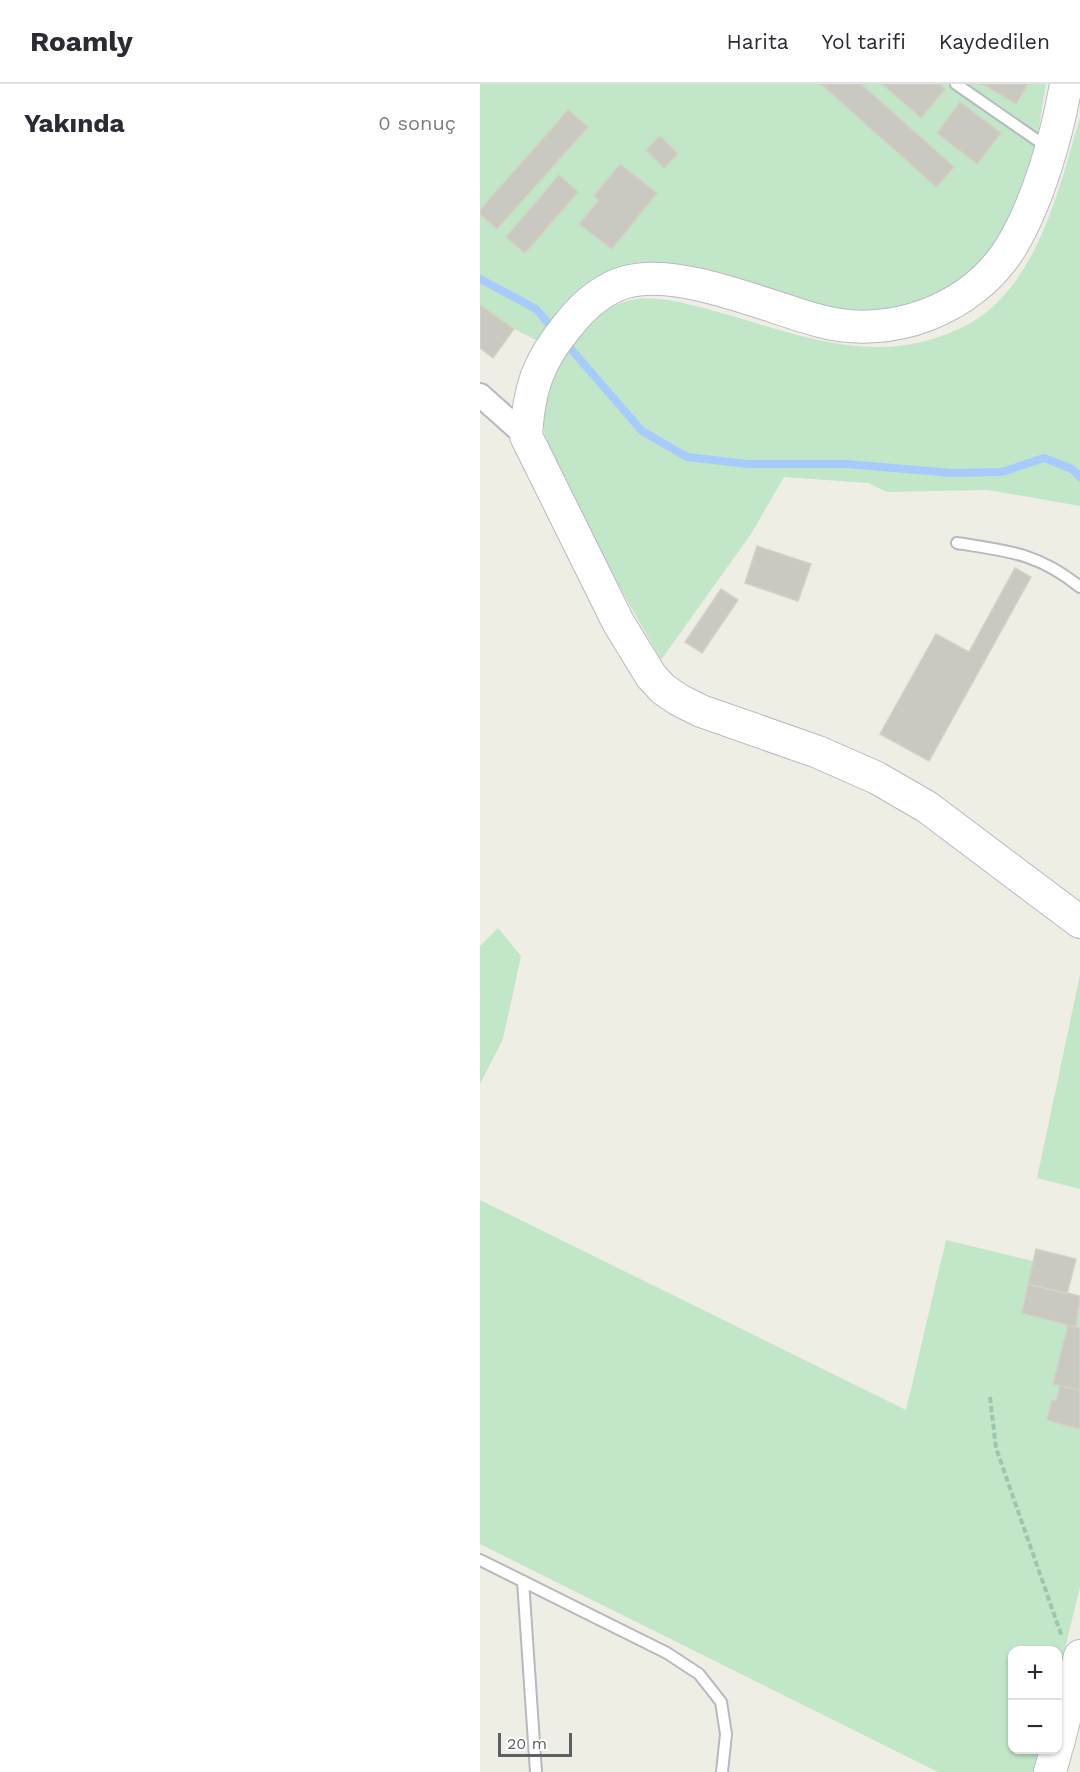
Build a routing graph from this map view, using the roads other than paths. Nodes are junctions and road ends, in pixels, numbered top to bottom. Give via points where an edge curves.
1 (956, 84) edge
2 (1066, 84) edge
3 (1050, 149) junction
4 (480, 395) edge
5 (526, 436) junction
6 (957, 543) dead end
7 (1080, 587) edge
8 (1080, 922) edge
9 (480, 1560) edge
10 (523, 1581) junction
11 (1078, 1666) edge
12 (1073, 1709) edge
13 (1062, 1735) edge
14 (1055, 1754) edge
15 (536, 1772) edge
16 (722, 1772) edge
17 (1050, 1772) edge

1 - 3 lane
2 - 3 street
3 - 5 street via 1010,248 975,286 931,315 878,326 823,322 696,284 656,279 610,287 584,305 549,347 533,383
4 - 5 street
5 - 8 street via 618,622 663,689 701,711 877,777 927,807
6 - 7 lane via 1016,553 1056,568
9 - 10 lane
10 - 15 lane
10 - 16 lane via 667,1653 699,1674 721,1702 726,1734
11 - 12 street
12 - 13 street
14 - 17 street

